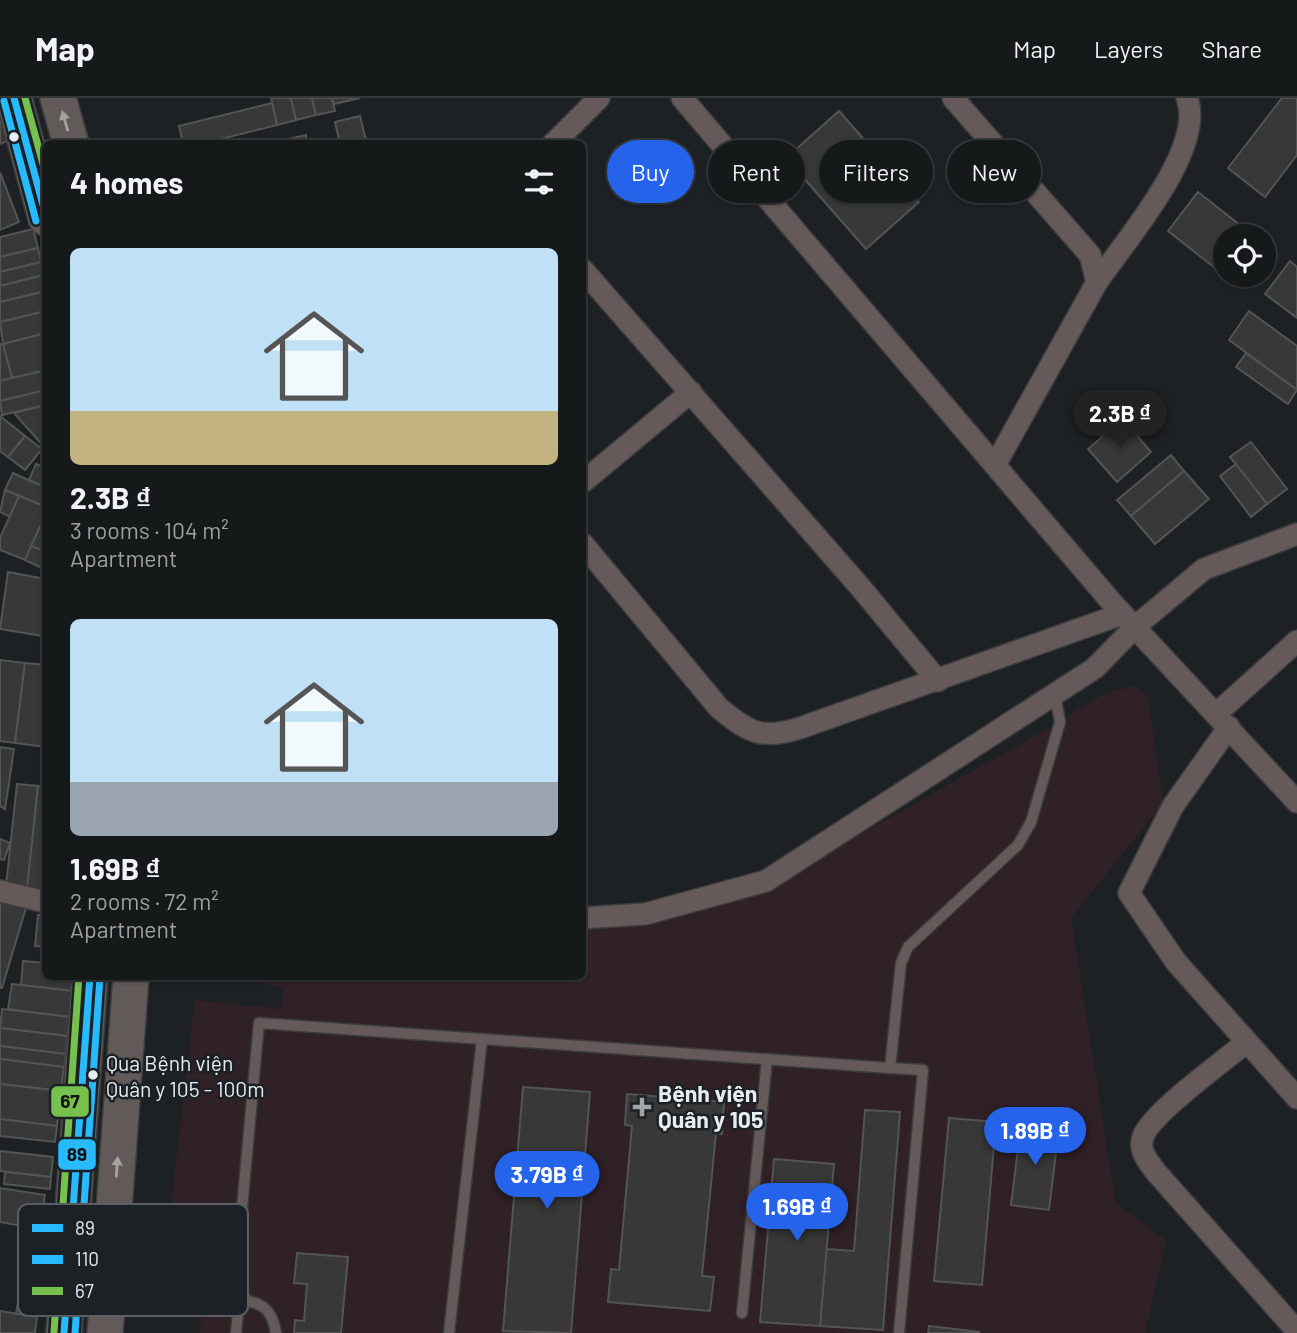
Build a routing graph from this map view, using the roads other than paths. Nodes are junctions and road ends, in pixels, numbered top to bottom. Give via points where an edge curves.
1 (14, 98) edge
2 (58, 98) edge
3 (599, 98) edge
4 (682, 98) edge
5 (953, 98) edge
6 (1186, 98) edge
7 (70, 140) edge
8 (557, 140) edge
9 (42, 203) edge
10 (586, 273) edge
11 (1097, 282) junction
12 (691, 392) junction
13 (995, 465) junction
14 (586, 480) edge
15 (1297, 534) edge
16 (586, 548) edge
17 (1129, 620) junction
18 (1297, 641) edge
19 (938, 681) junction
20 (1055, 694) junction
21 (1222, 720) junction
22 (1297, 802) edge
23 (0, 891) edge
24 (42, 901) edge
25 (586, 918) edge
26 (90, 980) edge
27 (131, 980) edge
28 (482, 1039) junction
29 (1247, 1042) junction
30 (767, 1059) junction
31 (890, 1068) junction
32 (1297, 1098) edge
33 (73, 1204) edge
34 (114, 1204) edge
35 (241, 1204) edge
36 (248, 1301) edge
37 (743, 1312) dead end
38 (1297, 1331) edge
39 (276, 1333) edge
40 (449, 1333) edge
41 (899, 1333) edge

1 - 9 highway
7 -> 2 highway
3 - 8 street
4 - 13 street
5 - 11 street via 1090,255
6 - 11 street via 1188,131 1180,156
10 - 12 street
11 - 13 street
12 - 14 street
12 - 19 street
13 - 17 street
15 - 17 street via 1204,569
16 - 19 street via 719,708 759,735 780,735
17 - 19 street
17 - 20 street via 1095,668
17 - 21 street
18 - 21 street
20 - 25 street via 766,881 645,914
20 - 31 lane via 1060,722 1031,822 1018,845 908,947 901,963
21 - 22 street
21 - 29 street via 1129,893 1176,962
23 - 24 street
26 - 33 highway
34 -> 27 highway
28 - 30 lane
28 - 35 lane via 258,1023
28 - 40 lane
29 - 32 street
29 - 38 street via 1155,1119 1143,1137 1142,1152
30 - 31 lane
30 - 37 lane
31 - 41 lane via 923,1070
36 - 39 lane via 269,1311

